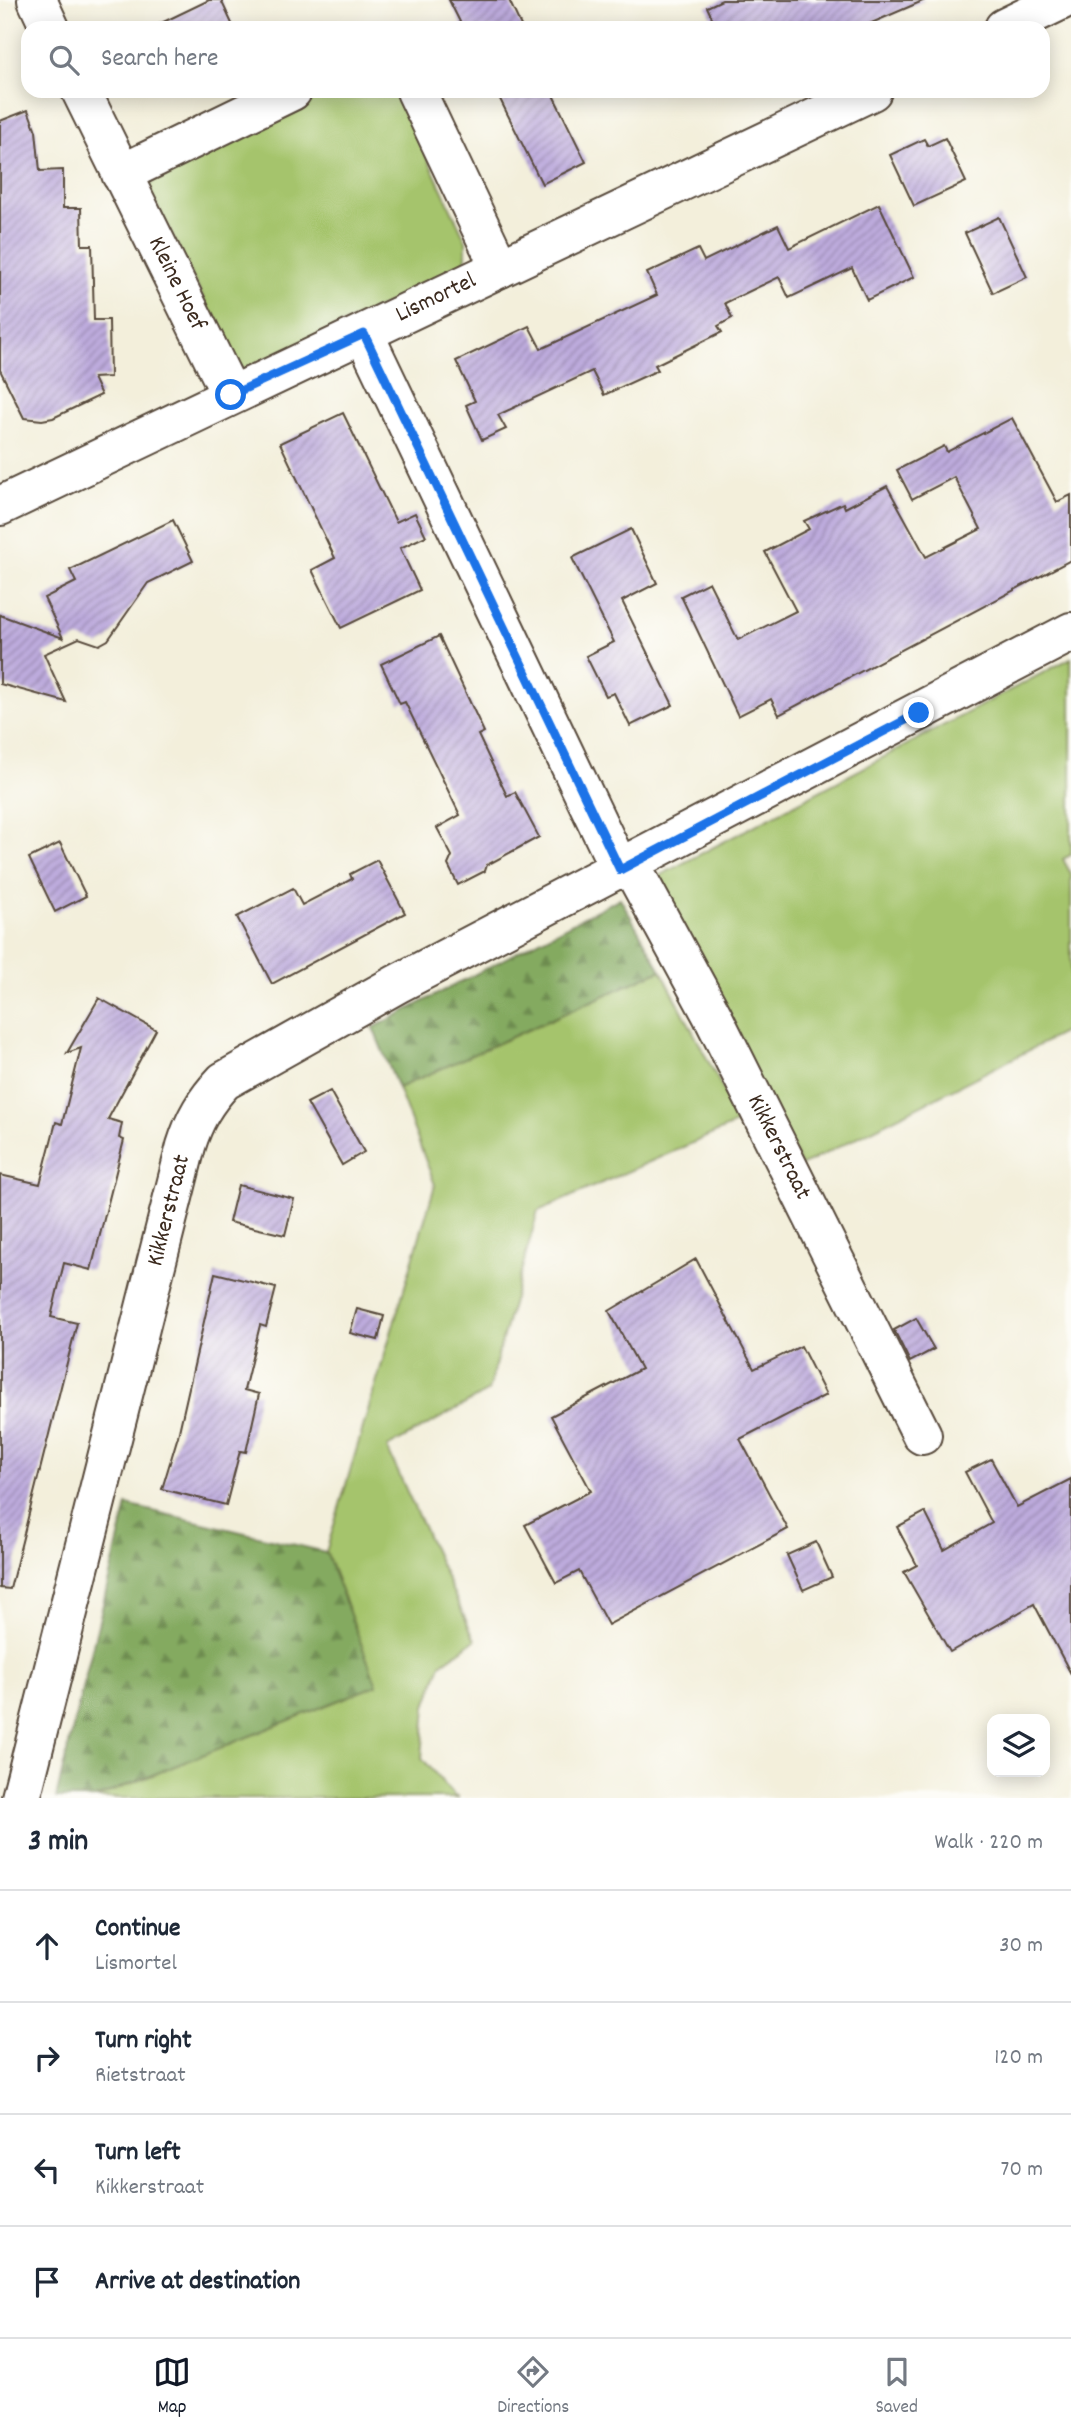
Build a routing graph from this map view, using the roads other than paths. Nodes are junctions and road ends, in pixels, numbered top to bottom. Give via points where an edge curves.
1 (37, 0) edge
2 (1062, 0) edge
3 (47, 21) edge
4 (1018, 21) edge
5 (84, 98) edge
6 (278, 98) edge
7 (419, 98) edge
8 (857, 98) edge
9 (121, 174) junction
10 (500, 268) junction
11 (364, 334) junction
12 (231, 395) junction
13 (0, 506) edge
14 (1071, 632) edge
15 (625, 867) junction
16 (922, 1435) dead end
17 (21, 1798) edge

1 - 3 street
2 - 4 street
5 - 9 street, Kleine Hoef
6 - 9 street
7 - 10 street
8 - 10 street, Lismortel
9 - 12 street, Kleine Hoef
10 - 11 street, Lismortel
11 - 12 street, Lismortel
11 - 15 street
12 - 13 street, Lismortel
14 - 15 street, Kikkerstraat
15 - 16 street, Kikkerstraat via 718,1028
15 - 17 street, Kikkerstraat via 397,984 225,1081 207,1100 186,1146

